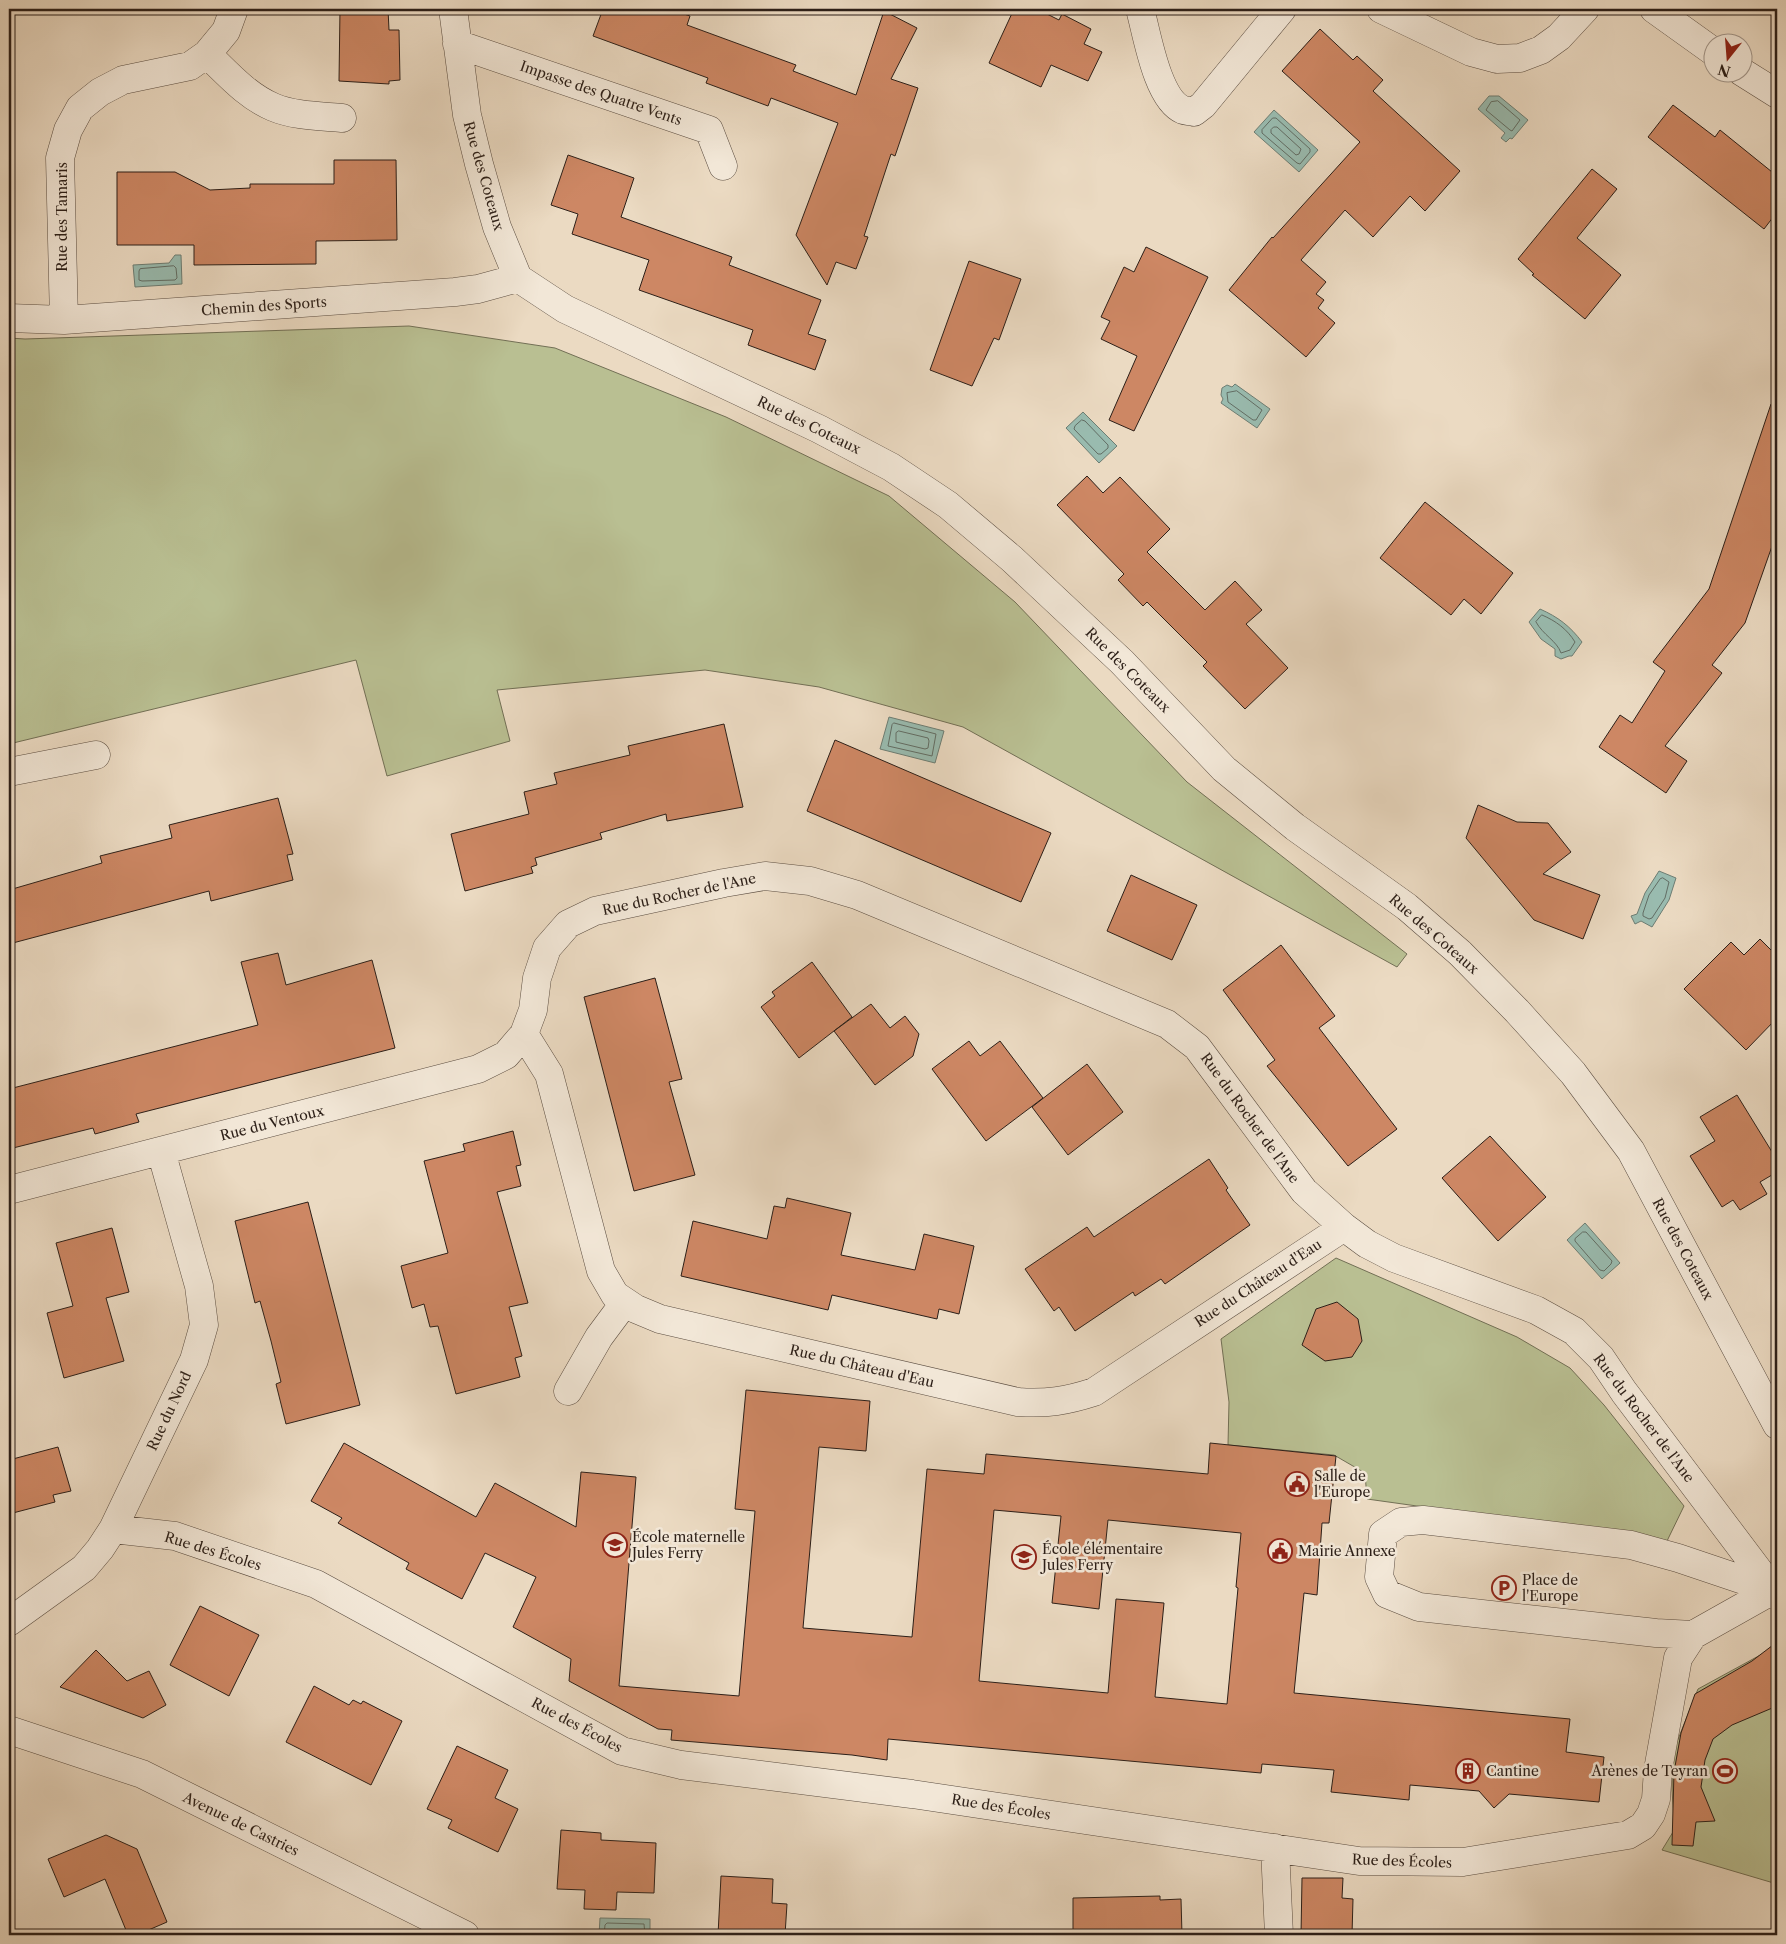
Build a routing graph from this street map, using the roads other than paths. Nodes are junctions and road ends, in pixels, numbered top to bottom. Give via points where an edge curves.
1 (234, 9) edge
2 (453, 9) edge
3 (1140, 9) edge
4 (1282, 9) edge
5 (1381, 9) edge
6 (1585, 9) edge
7 (1654, 9) edge
8 (457, 44) junction
9 (1704, 45) edge
10 (207, 54) junction
11 (1754, 80) edge
12 (1777, 94) edge
13 (342, 118) dead end
14 (723, 166) dead end
15 (518, 278) junction
16 (9, 318) edge
17 (64, 320) junction
18 (96, 755) dead end
19 (9, 772) edge
20 (524, 1034) junction
21 (161, 1152) junction
22 (9, 1190) edge
23 (1344, 1227) junction
24 (626, 1302) junction
25 (568, 1391) dead end
26 (1777, 1425) edge
27 (113, 1529) junction
28 (1775, 1593) edge
29 (9, 1622) edge
30 (1693, 1635) junction
31 (9, 1730) edge
32 (1275, 1848) junction
33 (465, 1935) edge
34 (1279, 1935) edge

1 - 10 street, Rue des Tamaris via 226,31
2 - 8 street, Rue des Coteaux
3 - 4 street via 1159,82 1174,104 1182,110 1194,112 1203,106
5 - 6 street via 1471,52 1497,59 1520,58 1541,50 1559,37
7 - 9 street
8 - 14 street, Impasse des Quatre Vents via 709,130
8 - 15 street, Rue des Coteaux via 467,115 479,164 497,227
10 - 13 street via 242,88 274,108 304,115
10 - 17 street, Rue des Tamaris via 190,66 123,80 100,92 80,108 68,130 60,158
11 - 12 street
15 - 17 street, Chemin des Sports via 455,292
15 - 26 street, Rue des Coteaux via 565,309 819,429 891,467 948,505 1012,559 1115,656 1224,769 1295,827 1407,907 1460,953 1573,1073 1631,1151
16 - 17 street, Chemin des Sports
18 - 19 street
20 - 21 street, Rue du Ventoux via 506,1055 478,1069
20 - 23 street, Rue du Rocher de l'Ane via 533,1010 537,978 548,948 568,924 595,912 724,883 765,876 810,881 857,895 1167,1024 1197,1047 1304,1191
20 - 24 street, Rue du Château d'Eau via 549,1074 601,1270 615,1295
21 - 22 street, Rue du Ventoux
21 - 27 street, Rue du Nord via 199,1286 204,1325 194,1360
23 - 24 street, Rue du Château d'Eau via 1094,1392 1044,1404 1018,1402 660,1319
23 - 28 street, Rue du Rocher de l'Ane via 1394,1258 1536,1310 1574,1331 1601,1358
24 - 25 street via 599,1337
27 - 29 street, Rue du Nord via 84,1568
27 - 32 street, Rue des Écoles via 175,1536 316,1584 622,1751 681,1765 912,1794
28 - 30 street, Rue des Écoles
28 - 30 street via 1678,1558 1631,1545 1423,1520 1401,1522 1383,1534 1379,1577 1387,1594 1419,1607
30 - 32 street, Rue des Écoles via 1678,1658 1656,1799 1643,1826 1628,1835 1463,1862 1359,1861
31 - 33 street, Avenue de Castries via 142,1774
32 - 34 street

